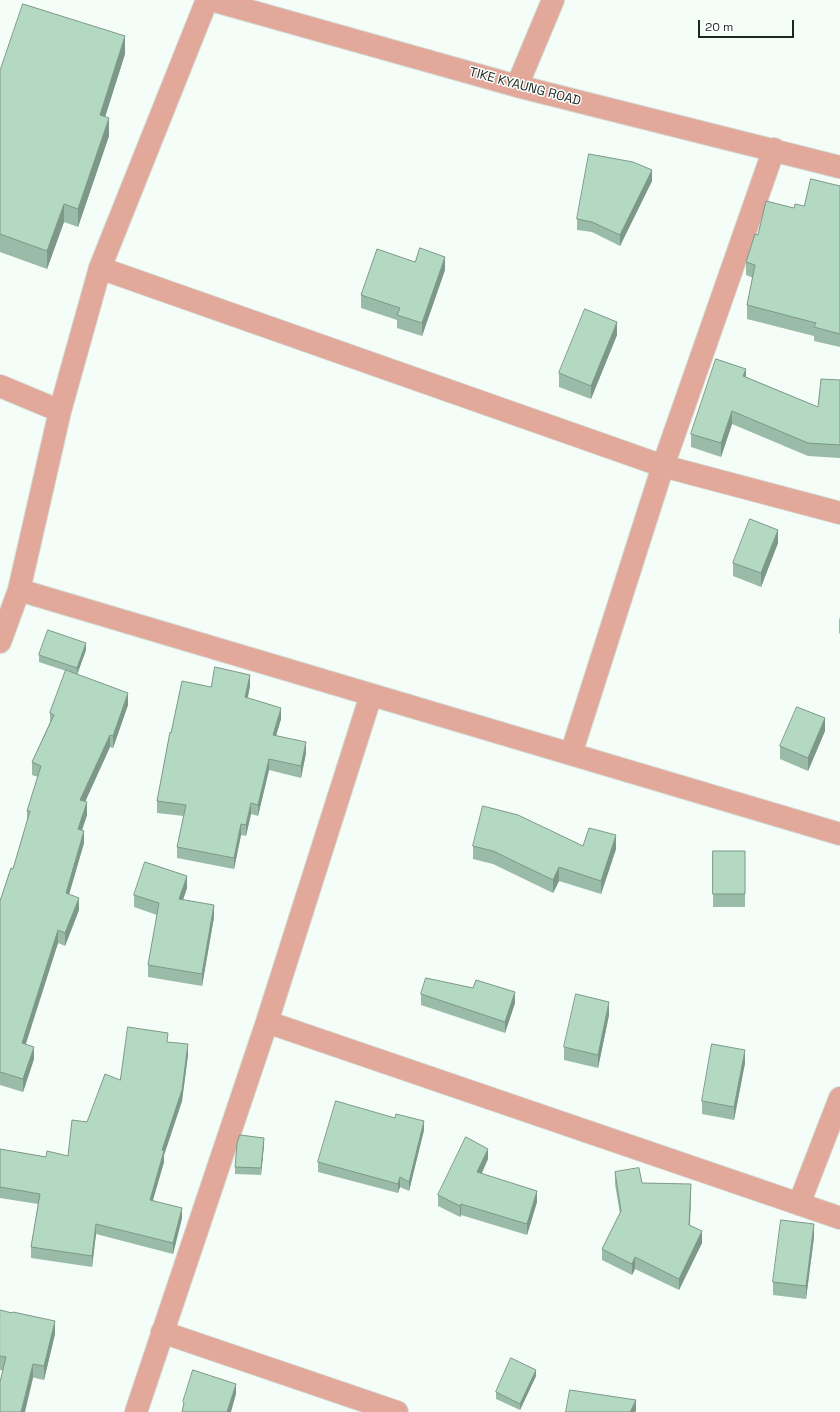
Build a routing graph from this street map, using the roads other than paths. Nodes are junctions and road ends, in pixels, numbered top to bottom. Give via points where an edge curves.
1 (207, 0) edge
2 (212, 0) edge
3 (553, 0) edge
4 (517, 86) junction
5 (774, 149) junction
6 (840, 166) edge
7 (100, 268) junction
8 (0, 386) edge
9 (60, 411) junction
10 (663, 466) junction
11 (840, 513) edge
12 (19, 590) junction
13 (0, 642) edge
14 (371, 695) junction
15 (571, 754) junction
16 (840, 834) edge
17 (267, 1022) junction
18 (840, 1098) edge
19 (799, 1204) junction
20 (840, 1218) edge
21 (162, 1332) junction
22 (136, 1412) edge
23 (397, 1412) edge

1 - 7 street
2 - 4 street, TIKE KYAUNG ROAD
3 - 4 street
4 - 5 street, TIKE KYAUNG ROAD
5 - 6 street, TIKE KYAUNG ROAD
5 - 10 street
7 - 9 street
7 - 10 street
8 - 9 street
9 - 12 street
10 - 11 street
10 - 15 street
12 - 13 street
12 - 14 street
14 - 15 street
14 - 17 street
15 - 16 street
17 - 19 street
17 - 21 street
18 - 19 street
19 - 20 street
21 - 22 street
21 - 23 street

